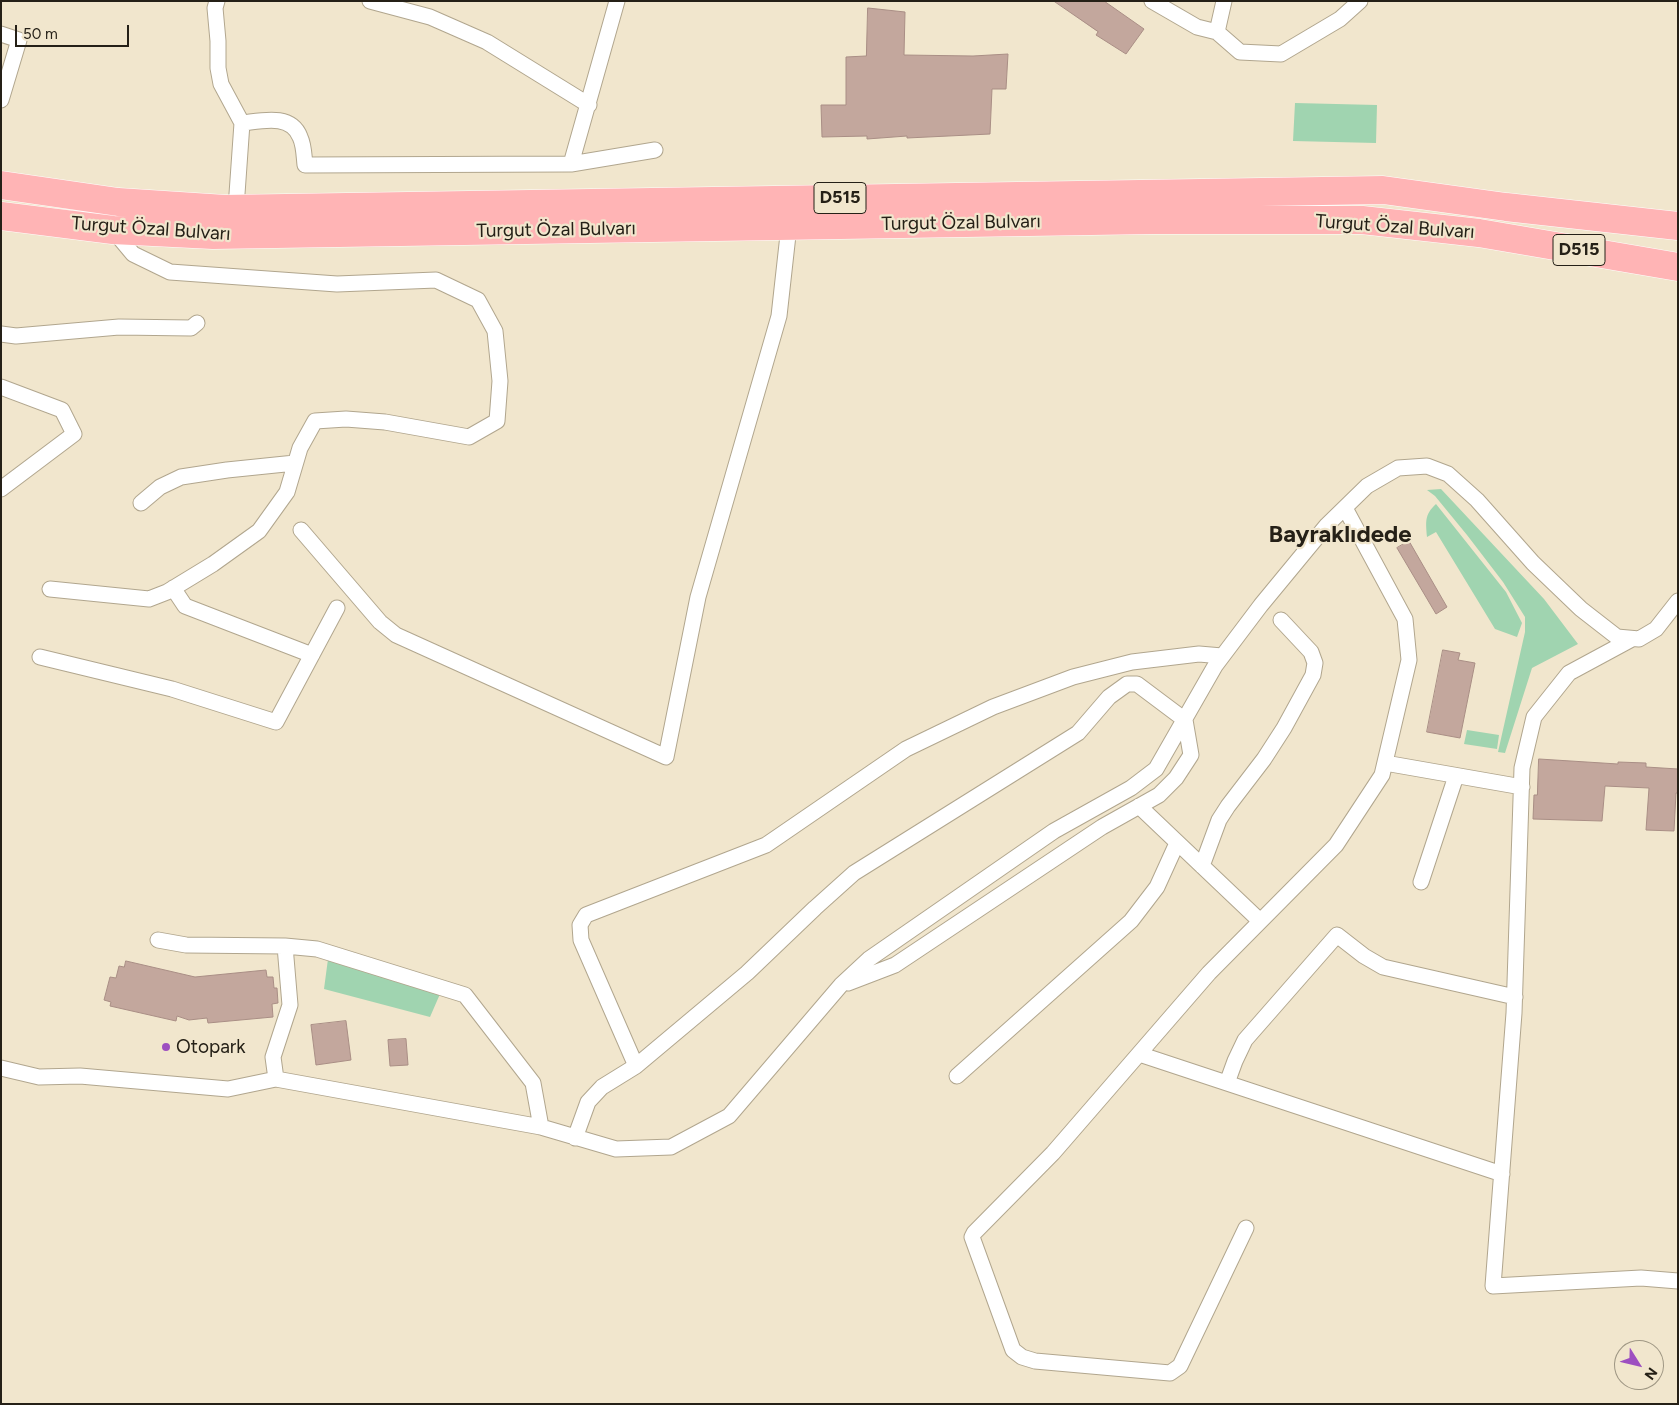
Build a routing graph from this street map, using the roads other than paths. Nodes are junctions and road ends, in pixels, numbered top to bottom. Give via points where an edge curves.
1 (217, 1) edge
2 (370, 1) edge
3 (617, 1) edge
4 (1152, 1) edge
5 (1224, 1) edge
6 (1360, 1) edge
7 (1217, 32) junction
8 (1, 34) edge
9 (1, 100) edge
10 (589, 105) junction
11 (242, 124) junction
12 (655, 150) dead end
13 (572, 164) junction
14 (1, 185) edge
15 (236, 208) junction
16 (1, 216) edge
17 (789, 226) junction
18 (1678, 226) edge
19 (114, 230) junction
20 (1678, 267) edge
21 (197, 323) dead end
22 (1, 334) edge
23 (1, 387) edge
24 (296, 463) junction
25 (1, 489) edge
26 (141, 503) dead end
27 (1345, 508) junction
28 (302, 530) dead end
29 (173, 588) junction
30 (50, 589) dead end
31 (1678, 601) edge
32 (337, 608) dead end
33 (1281, 620) dead end
34 (1632, 639) junction
35 (312, 655) junction
36 (1222, 656) junction
37 (40, 657) dead end
38 (1184, 720) junction
39 (1385, 763) junction
40 (1456, 776) junction
41 (1522, 787) junction
42 (1139, 806) junction
43 (1177, 842) junction
44 (1202, 866) junction
45 (1421, 882) dead end
46 (1260, 921) junction
47 (158, 940) dead end
48 (285, 946) junction
49 (842, 985) junction
50 (1515, 997) junction
51 (1139, 1054) junction
52 (636, 1066) junction
53 (1, 1068) edge
54 (957, 1076) dead end
55 (276, 1079) junction
56 (1227, 1083) junction
57 (541, 1127) junction
58 (574, 1138) junction
59 (1502, 1174) junction
60 (1246, 1228) dead end
61 (1678, 1281) edge

1 - 11 street via 218,68 222,84
2 - 10 street via 430,17 487,42
3 - 10 street
4 - 7 street via 1197,27
5 - 7 street
6 - 7 street via 1340,19 1281,54 1240,52
8 - 9 street via 19,40
10 - 13 street
11 - 13 street via 272,120 290,125 301,138 305,165
11 - 15 street
12 - 13 street
14 - 15 highway, Turgut Özal Bulvarı / D515 via 118,202
15 - 18 highway, Turgut Özal Bulvarı / D515 via 1383,190
16 - 19 highway, Turgut Özal Bulvarı / D515
17 - 19 highway, Turgut Özal Bulvarı / D515 via 213,235
17 - 20 highway, Turgut Özal Bulvarı / D515 via 1362,220 1480,233
17 - 28 street via 779,316 698,597 666,757 396,635 380,622
19 - 24 street via 133,254 170,272 337,284 436,280 478,300 495,331 500,381 497,421 469,437 385,422 315,421 300,448
21 - 22 street via 190,328 119,327 16,336
23 - 25 street via 62,410 74,434
24 - 26 street via 181,477 160,487
24 - 29 street via 287,492 259,531
27 - 34 street via 1367,486 1398,468 1427,466 1448,474 1581,609 1617,637
27 - 36 street via 1260,605
27 - 39 street via 1405,619 1409,660
29 - 30 street via 149,599
29 - 35 street via 185,606
31 - 34 street via 1656,628 1639,639
32 - 35 street
33 - 44 street via 1311,652 1315,663 1313,675 1264,759 1219,820
34 - 41 street via 1569,674 1534,717 1522,768
35 - 37 street via 276,722 172,689
36 - 38 street
36 - 52 street via 1198,654 1132,662 1073,677 993,707 906,748 766,845 586,915 580,925 581,940
38 - 42 street via 1191,755 1176,778 1159,795
38 - 49 street via 1156,770 1131,788 1054,831 869,959
38 - 52 street via 1137,684 1127,684 1109,697 1078,733 854,873 747,973
39 - 40 street
39 - 46 street via 1382,775 1336,845
40 - 41 street
40 - 45 street
41 - 50 street
42 - 43 street
42 - 49 street via 1102,827 896,965
43 - 44 street
43 - 54 street via 1157,887 1131,921
44 - 46 street
46 - 51 street via 1208,973
47 - 48 street via 186,945
48 - 55 street via 290,1005 273,1057
48 - 57 street via 317,949 465,995 532,1083
49 - 58 street via 729,1116 671,1147 616,1149
50 - 56 street via 1383,967 1337,935 1245,1040
50 - 59 street
51 - 56 street
51 - 60 street via 1047,1158 974,1233 973,1243 1013,1350 1035,1362 1174,1371 1180,1366
52 - 58 street via 602,1087 588,1102
53 - 55 street via 39,1077 80,1076 228,1089
55 - 57 street
56 - 59 street
57 - 58 street
59 - 61 street via 1493,1286 1641,1278

